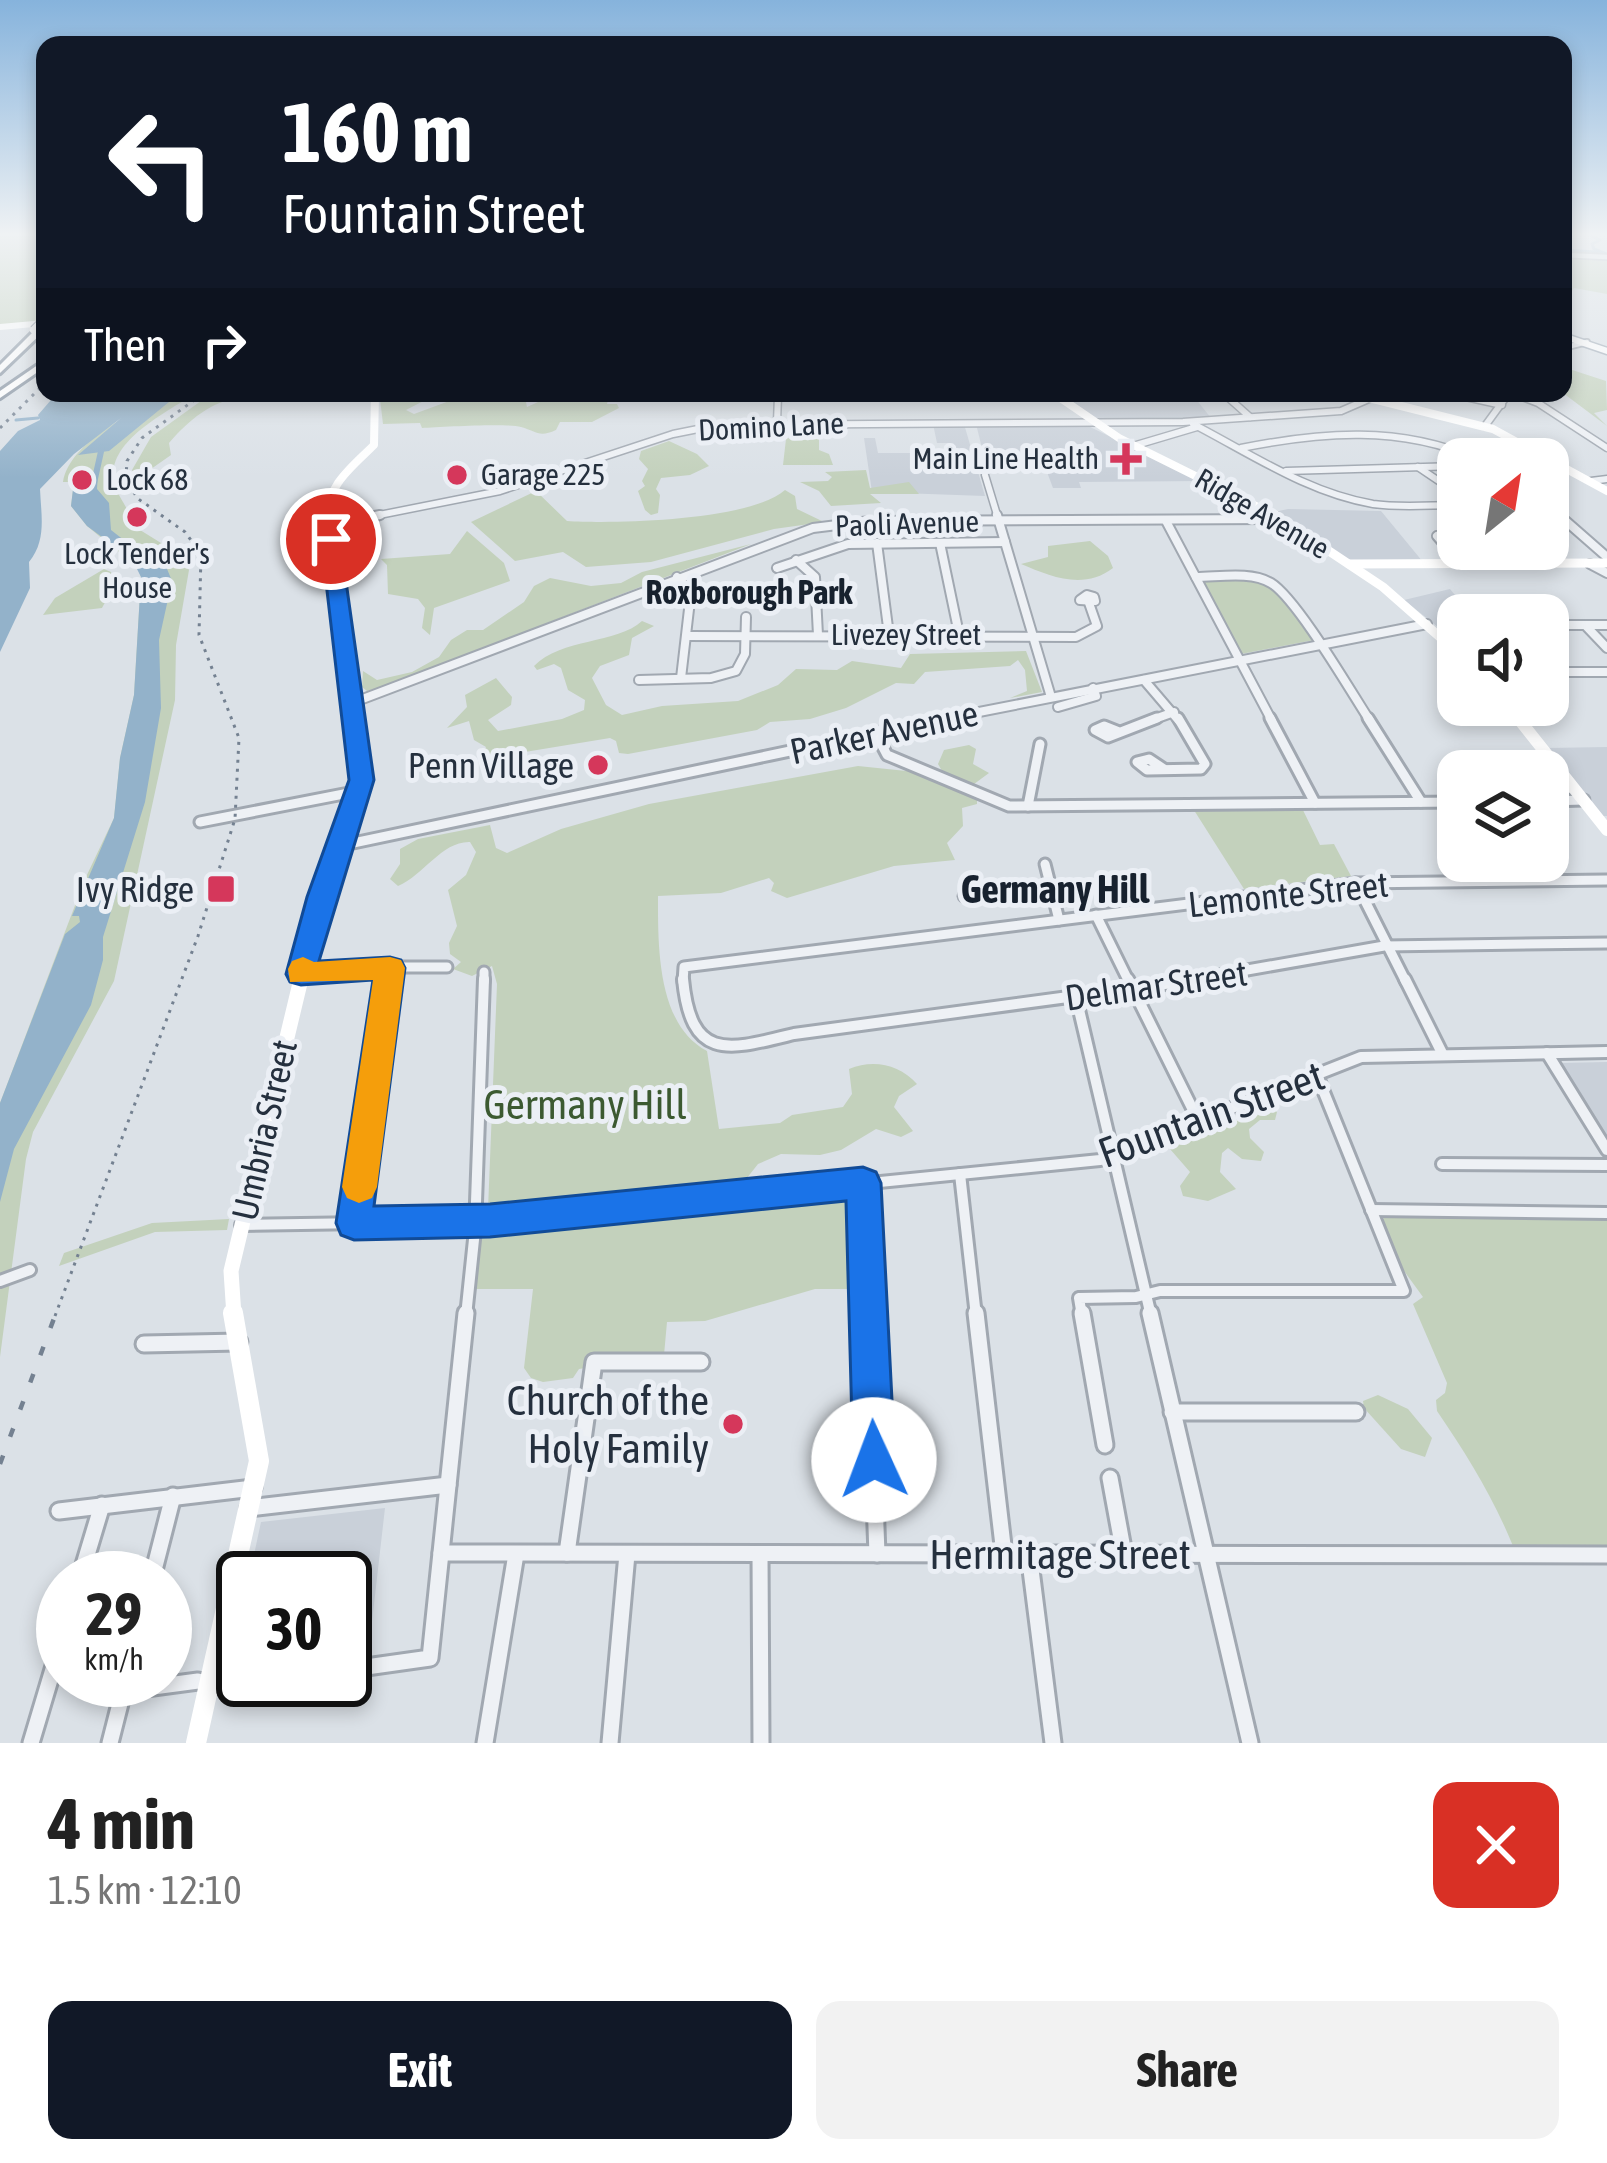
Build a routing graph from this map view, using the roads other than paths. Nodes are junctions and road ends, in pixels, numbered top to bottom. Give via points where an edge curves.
1 (36, 326) edge
2 (0, 327) edge
3 (36, 332) edge
4 (1572, 337) edge
5 (1586, 342) junction
6 (1572, 346) edge
7 (1607, 349) edge
8 (0, 367) edge
9 (36, 369) edge
10 (0, 395) edge
11 (375, 402) edge
12 (778, 402) edge
13 (1064, 402) edge
14 (1233, 402) edge
15 (1362, 402) edge
16 (1387, 402) edge
17 (1488, 402) edge
18 (1504, 402) edge
19 (1542, 402) edge
20 (1502, 405) junction
21 (1250, 417) junction
22 (1225, 419) junction
23 (1188, 421) junction
24 (777, 422) junction
25 (1090, 422) junction
26 (1198, 426) junction
27 (1485, 426) junction
28 (1437, 444) edge
29 (1132, 446) junction
30 (1241, 448) junction
31 (1607, 448) edge
32 (1418, 467) junction
33 (1437, 467) edge
34 (1286, 471) junction
35 (986, 475) dead end
36 (1607, 479) edge
37 (1437, 480) edge
38 (1591, 482) junction
39 (1607, 491) edge
40 (1437, 505) edge
41 (328, 519) junction
42 (1280, 519) junction
43 (362, 520) junction
44 (999, 521) junction
45 (1166, 521) junction
46 (1569, 525) edge
47 (331, 539) junction
48 (1005, 542) junction
49 (877, 543) junction
50 (940, 543) junction
51 (796, 560) junction
52 (1607, 560) edge
53 (1348, 564) junction
54 (1437, 564) edge
55 (1569, 564) edge
56 (1590, 564) junction
57 (777, 568) dead end
58 (1607, 573) edge
59 (677, 577) junction
60 (1196, 578) junction
61 (1089, 603) dead end
62 (746, 616) dead end
63 (1429, 623) junction
64 (1569, 625) edge
65 (1585, 625) junction
66 (1607, 625) edge
67 (1437, 631) edge
68 (959, 634) junction
69 (1032, 634) junction
70 (818, 635) junction
71 (889, 635) junction
72 (687, 636) junction
73 (745, 636) junction
74 (1320, 643) junction
75 (1607, 648) edge
76 (1240, 660) junction
77 (1569, 672) edge
78 (1607, 672) edge
79 (681, 678) junction
80 (639, 680) dead end
81 (1144, 680) junction
82 (1093, 688) junction
83 (1051, 697) junction
84 (352, 703) junction
85 (1058, 707) dead end
86 (1174, 712) junction
87 (1525, 726) edge
88 (1118, 732) dead end
89 (876, 734) junction
90 (1040, 744) dead end
91 (1164, 770) dead end
92 (359, 791) junction
93 (1569, 800) edge
94 (1584, 800) junction
95 (1421, 802) junction
96 (1437, 802) edge
97 (1315, 803) junction
98 (1028, 806) junction
99 (200, 822) dead end
100 (1607, 830) edge
101 (339, 846) junction
102 (1045, 864) dead end
103 (1607, 880) edge
104 (1356, 883) junction
105 (1051, 886) junction
106 (964, 896) dead end
107 (1096, 915) junction
108 (1058, 920) junction
109 (1607, 943) edge
110 (1389, 946) junction
111 (447, 967) dead end
112 (390, 968) junction
113 (484, 972) dead end
114 (301, 974) junction
115 (1133, 989) junction
116 (1076, 997) junction
117 (706, 1045) joint
118 (1607, 1052) edge
119 (1547, 1053) junction
120 (1443, 1055) junction
121 (1317, 1075) junction
122 (1199, 1122) junction
123 (1607, 1150) edge
124 (1114, 1156) junction
125 (1442, 1164) dead end
126 (1607, 1165) edge
127 (961, 1174) junction
128 (863, 1183) junction
129 (1371, 1210) junction
130 (1607, 1213) edge
131 (476, 1221) junction
132 (354, 1223) junction
133 (241, 1225) junction
134 (30, 1270) dead end
135 (0, 1281) edge
136 (1146, 1295) junction
137 (239, 1342) junction
138 (144, 1344) dead end
139 (701, 1362) dead end
140 (1172, 1412) junction
141 (1356, 1412) dead end
142 (1105, 1445) dead end
143 (1110, 1478) dead end
144 (448, 1484) junction
145 (173, 1496) junction
146 (251, 1498) junction
147 (102, 1505) junction
148 (59, 1511) dead end
149 (88, 1551) edge
150 (159, 1551) edge
151 (441, 1553) junction
152 (568, 1553) junction
153 (516, 1554) junction
154 (627, 1554) junction
155 (760, 1554) junction
156 (877, 1554) junction
157 (1004, 1554) junction
158 (1029, 1554) junction
159 (1124, 1554) junction
160 (1206, 1554) junction
161 (1607, 1555) edge
162 (372, 1666) edge
163 (209, 1683) junction
164 (216, 1683) edge
165 (192, 1684) edge
166 (42, 1707) edge
167 (119, 1707) edge
168 (31, 1743) edge
169 (110, 1743) edge
170 (196, 1743) edge
171 (485, 1743) edge
172 (610, 1743) edge
173 (760, 1743) edge
174 (1053, 1743) edge
175 (1250, 1743) edge

1 - 2 main road
3 - 8 highway
4 - 5 main road
5 - 6 street
5 - 7 main road
9 - 10 highway
11 - 41 main road via 374,445 332,489
12 - 24 street
13 - 25 main road, Ridge Avenue
14 - 21 street
15 - 21 street, Domino Lane via 1342,411
16 - 27 main road
17 - 20 street
18 - 20 street
19 - 31 street
20 - 27 street
21 - 22 street, Domino Lane
22 - 23 street, Domino Lane
22 - 26 street, Domino Lane
23 - 25 street, Domino Lane
23 - 26 street
24 - 25 street, Domino Lane
24 - 43 street, Domino Lane via 689,430 500,491
25 - 29 main road, Ridge Avenue
26 - 29 street, Domino Lane
26 - 30 street
27 - 38 main road
28 - 30 street via 1394,435
29 - 42 main road, Ridge Avenue
30 - 34 street
32 - 33 street
32 - 34 street
32 - 37 street
34 - 40 street via 1360,502
35 - 44 street
36 - 38 street
38 - 39 main road
41 - 43 street, Domino Lane
41 - 47 main road, Umbria Street
42 - 45 street, Paoli Avenue
42 - 53 main road, Ridge Avenue
43 - 47 street
44 - 45 street, Paoli Avenue
44 - 48 street
44 - 59 street, Paoli Avenue via 831,524
45 - 60 street
46 - 52 street
47 - 84 main road, Umbria Street
48 - 50 street
48 - 69 street
49 - 50 street
49 - 51 street
49 - 71 street
50 - 68 street
51 - 57 street
51 - 70 street via 815,577
52 - 56 main road
53 - 54 main road
53 - 63 main road, Ridge Avenue
55 - 56 main road
56 - 58 street
59 - 72 street via 691,592
59 - 84 street, Paoli Avenue
60 - 74 street via 1275,586
60 - 76 street
61 - 69 street, Livezey Street via 1092,633
62 - 73 street
63 - 67 main road, Ridge Avenue
63 - 74 street, Parker Avenue
64 - 65 street
65 - 66 street
65 - 75 street
68 - 69 street, Livezey Street
68 - 71 street, Livezey Street
69 - 83 street
70 - 71 street, Livezey Street
70 - 73 street, Livezey Street
72 - 73 street, Livezey Street
72 - 79 street
73 - 79 street via 735,672
74 - 76 street, Parker Avenue
74 - 95 street
76 - 81 street, Parker Avenue
76 - 97 street
77 - 78 street
79 - 80 street
81 - 82 street, Parker Avenue
81 - 86 street
82 - 83 street, Parker Avenue
82 - 85 street via 1096,696
83 - 89 street, Parker Avenue
84 - 92 main road, Umbria Street
86 - 88 street
86 - 91 street via 1205,765
87 - 94 main road
89 - 98 street via 887,755 998,803
89 - 101 street, Parker Avenue
90 - 98 street
92 - 99 street
92 - 101 main road, Umbria Street
93 - 94 street
94 - 100 main road
95 - 96 street
95 - 97 street
97 - 98 street
101 - 114 main road, Umbria Street
102 - 105 street
103 - 104 street, Lemonte Street
104 - 107 street, Lemonte Street
104 - 110 street
105 - 106 street
105 - 108 street
107 - 108 street, Lemonte Street
107 - 115 street
108 - 117 street, Lemonte Street via 684,968 692,1027
109 - 110 street, Delmar Street
110 - 115 street, Delmar Street
110 - 120 street
111 - 112 street
112 - 114 street
112 - 132 street
113 - 131 street
114 - 133 main road, Umbria Street
115 - 116 street, Delmar Street
115 - 122 street
116 - 117 street, Delmar Street
116 - 124 street
118 - 119 street, Fountain Street
119 - 120 street, Fountain Street
119 - 123 street
120 - 121 street, Fountain Street via 1366,1056
121 - 122 street, Fountain Street
121 - 129 street
122 - 124 street, Fountain Street
124 - 127 street, Fountain Street
124 - 136 street
125 - 126 street
127 - 128 street, Fountain Street
127 - 157 street
128 - 131 street, Fountain Street
128 - 156 street
129 - 130 street
129 - 136 street via 1404,1291
131 - 132 street, Fountain Street
131 - 144 street
132 - 133 street, Fountain Street
133 - 137 main road, Umbria Street via 230,1281
134 - 135 street
136 - 140 street
136 - 142 street via 1079,1298
137 - 138 street
137 - 146 main road, Umbria Street via 259,1453
139 - 152 street via 594,1361
140 - 141 street
140 - 160 street
143 - 159 street
144 - 146 street
144 - 151 street
145 - 146 street
145 - 147 street
145 - 150 street
146 - 163 main road, Umbria Street
147 - 148 street
147 - 149 street
151 - 153 street, Hermitage Street
151 - 162 street via 430,1658
152 - 153 street, Hermitage Street
152 - 154 street, Hermitage Street
153 - 171 street
154 - 155 street, Hermitage Street
154 - 172 street
155 - 156 street, Hermitage Street
155 - 173 street
156 - 157 street, Hermitage Street
157 - 158 street, Hermitage Street
158 - 159 street, Hermitage Street
158 - 174 street
159 - 160 street, Hermitage Street
160 - 161 street, Hermitage Street
160 - 175 street
163 - 164 street
163 - 165 street
163 - 170 main road, Umbria Street
166 - 168 street
167 - 169 street

